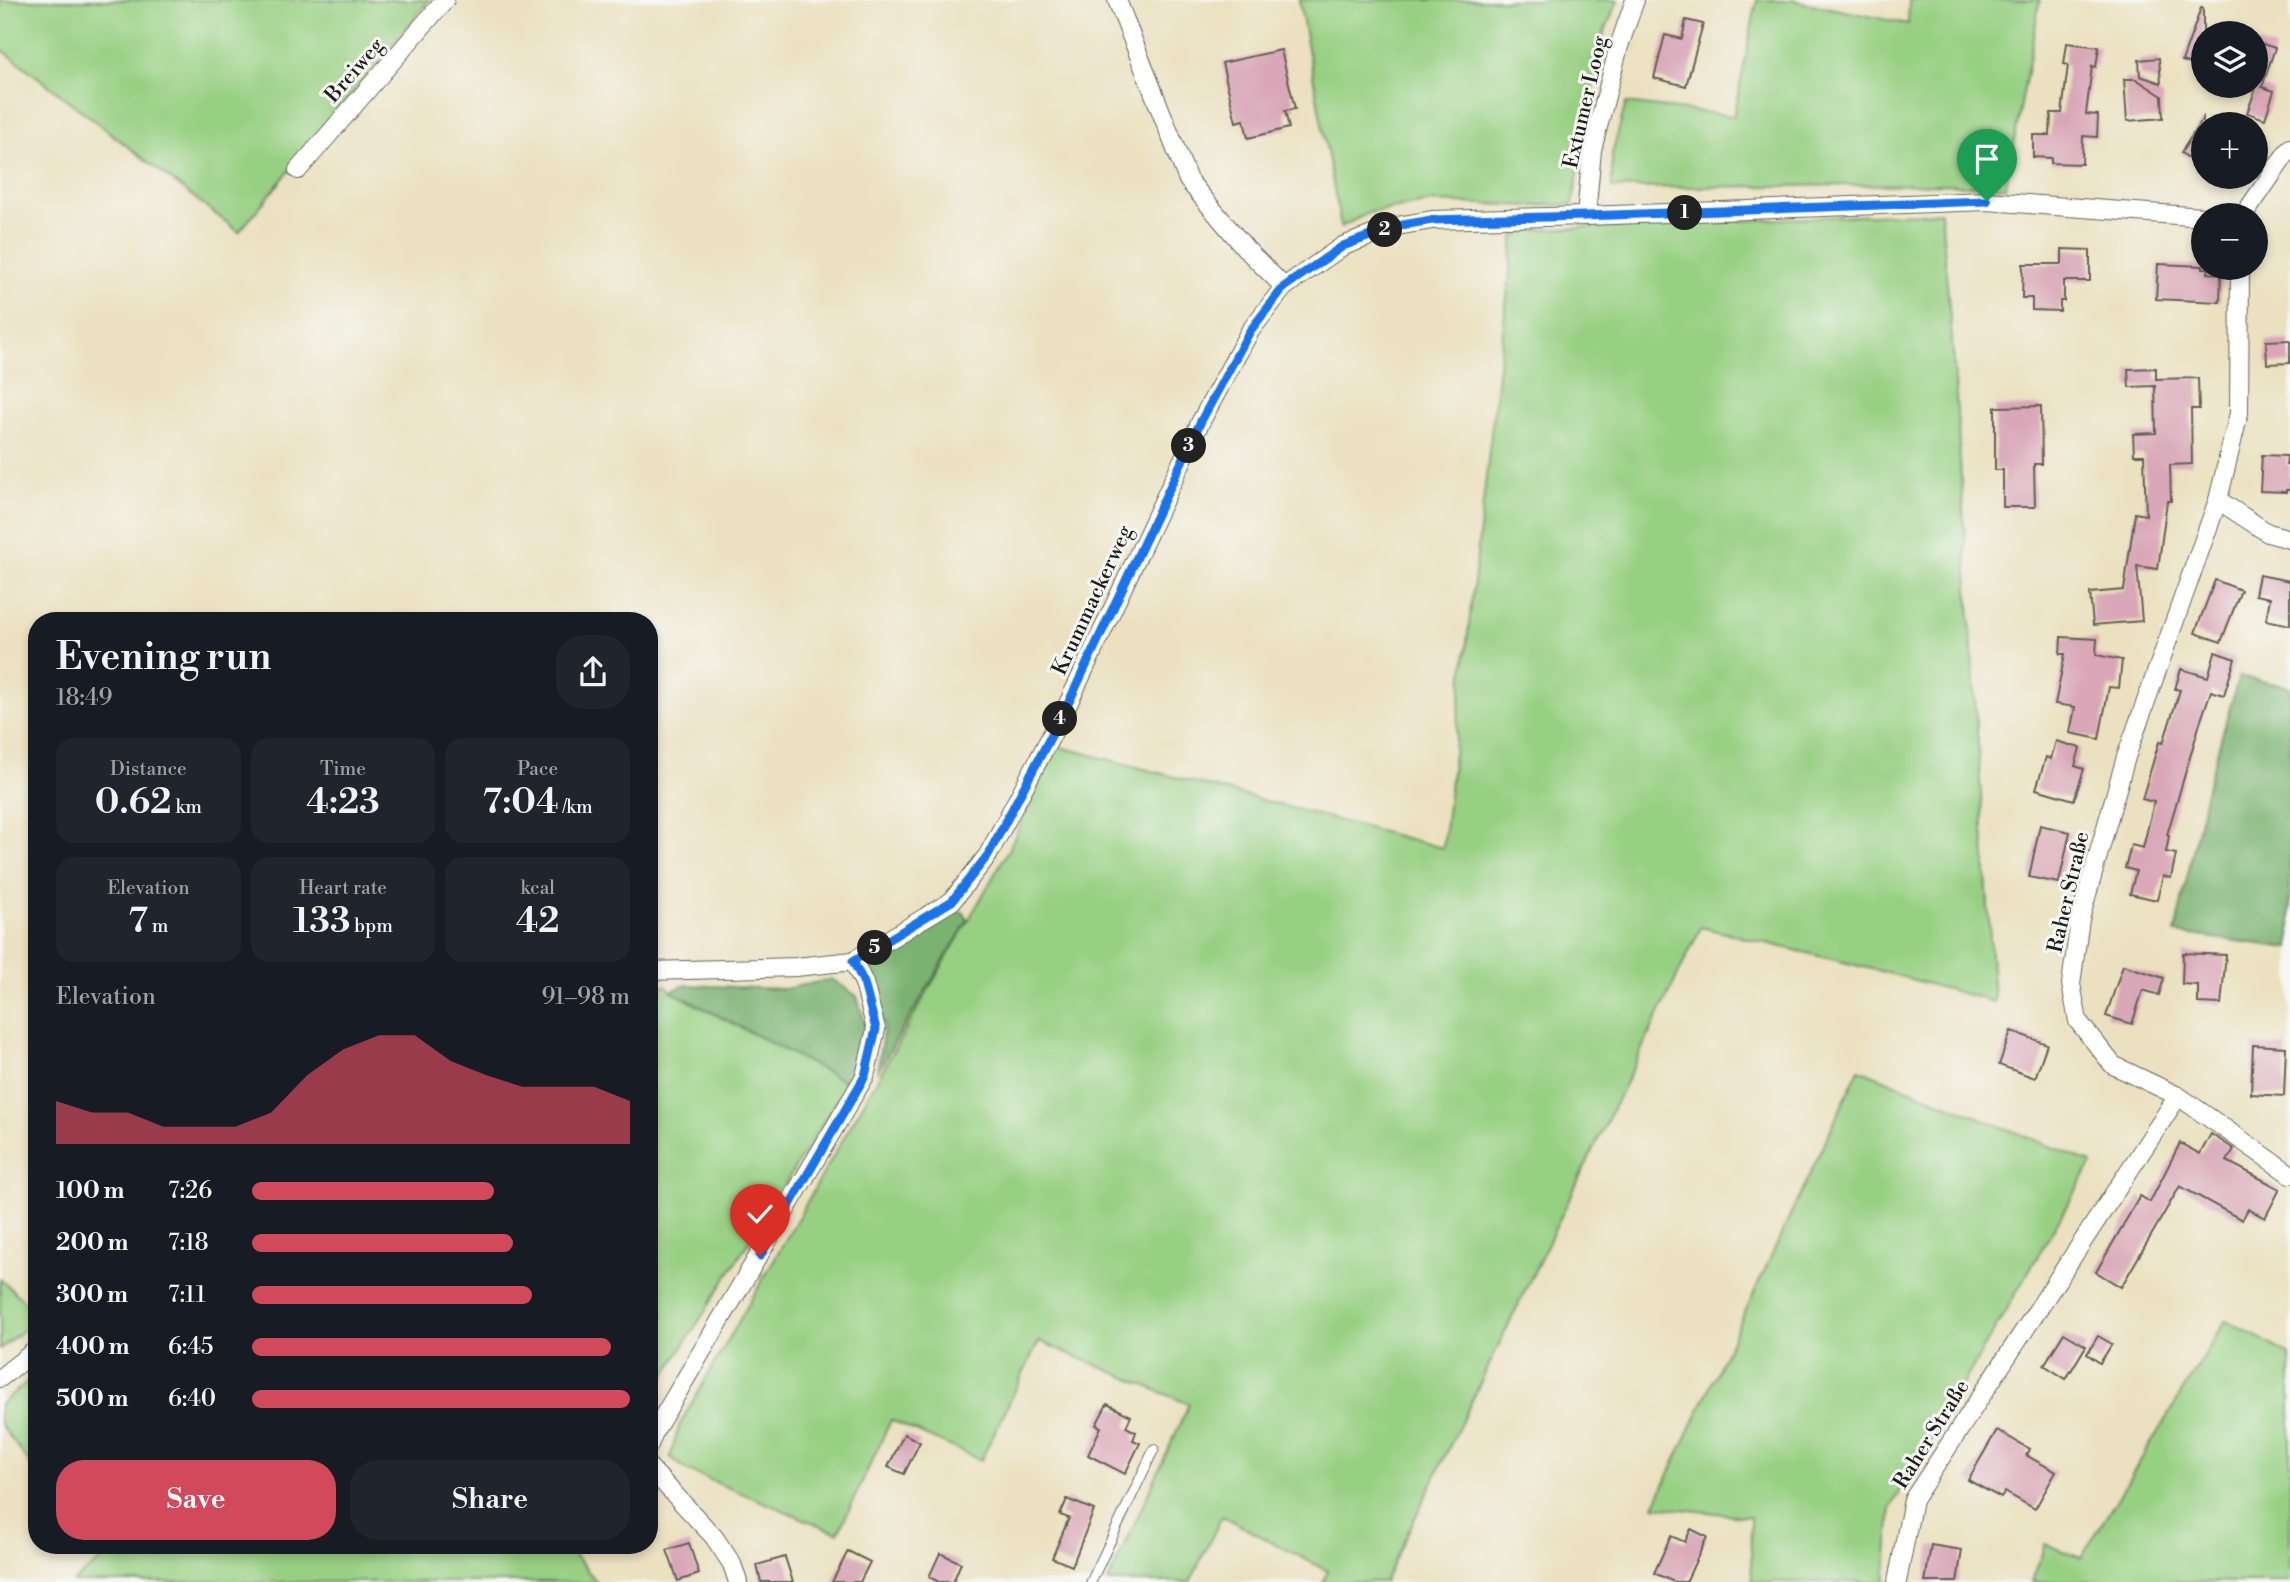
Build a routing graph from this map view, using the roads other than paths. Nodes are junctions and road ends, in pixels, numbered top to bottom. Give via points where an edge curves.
1 (444, 0) edge
2 (1117, 0) edge
3 (1635, 0) edge
4 (2290, 148) edge
5 (298, 170) dead end
6 (2252, 203) edge
7 (1586, 216) junction
8 (2191, 216) edge
9 (2240, 280) edge
10 (1284, 287) junction
11 (2218, 500) junction
12 (2290, 540) edge
13 (853, 961) junction
14 (658, 971) edge
15 (2178, 1096) junction
16 (2290, 1174) edge
17 (28, 1356) edge
18 (0, 1378) edge
19 (658, 1425) edge
20 (1154, 1449) dead end
21 (658, 1477) edge
22 (737, 1582) edge
23 (1091, 1582) edge
24 (1897, 1582) edge

1 - 5 street, Breiweg
2 - 10 street via 1188,180
3 - 7 street, Extumer Loog via 1592,150
4 - 6 street
7 - 8 street, Krummackerweg via 1987,201
7 - 10 street, Krummackerweg via 1432,220 1397,226 1343,246
9 - 11 street, Raher Straße via 2239,413
10 - 13 street, Krummackerweg via 1250,331 1201,421 1068,704 988,855 952,901
11 - 12 street via 2268,533
11 - 15 street, Raher Straße via 2126,757 2080,919 2071,984 2078,1021 2113,1065
13 - 14 street
13 - 19 street via 876,1029 865,1076
15 - 16 street
15 - 24 street, Raher Straße via 1913,1500
17 - 18 street
20 - 23 lane
21 - 22 street via 714,1537 732,1564

